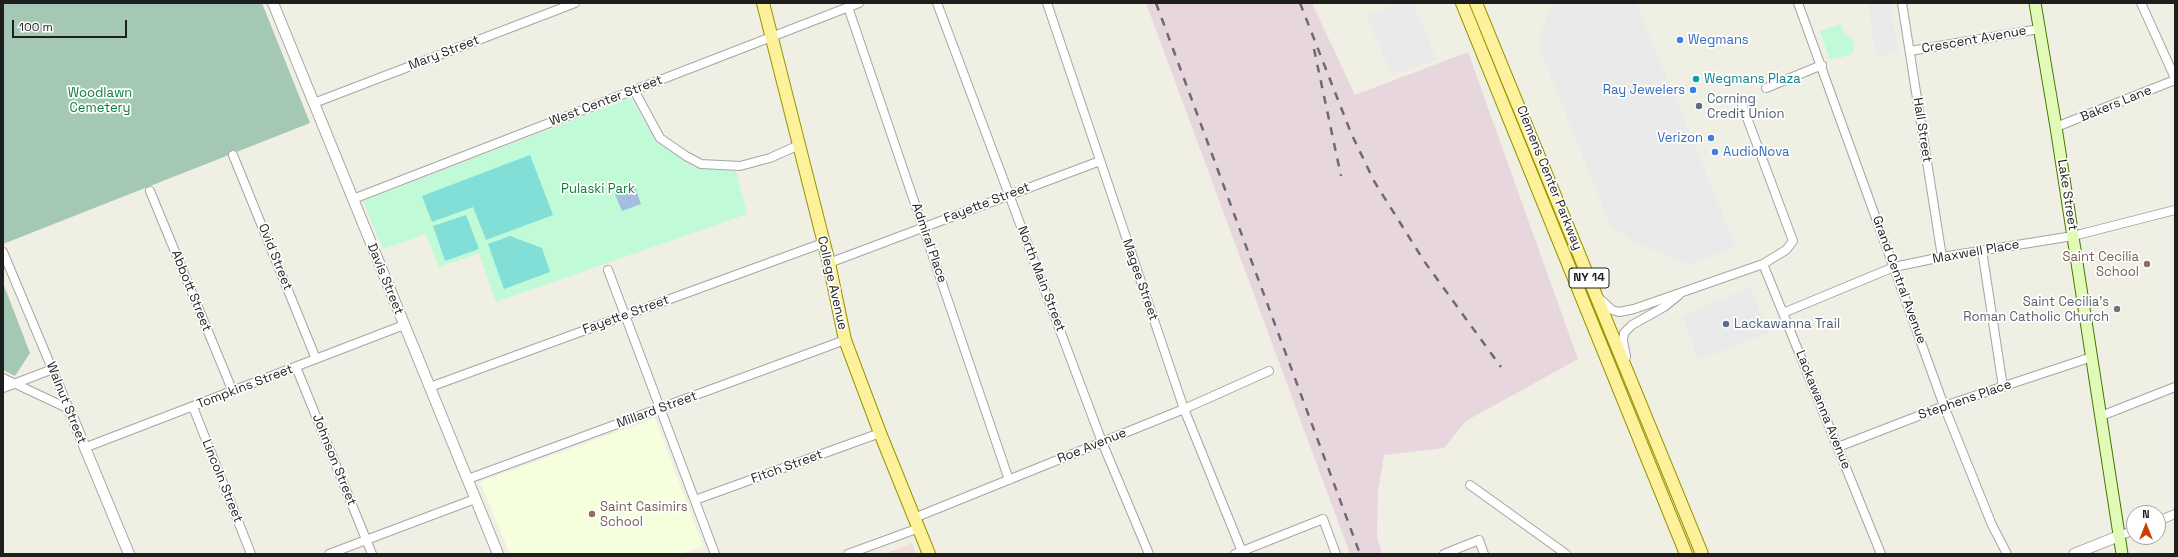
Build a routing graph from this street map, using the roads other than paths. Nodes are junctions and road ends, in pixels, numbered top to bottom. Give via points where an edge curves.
1 (273, 3) edge
2 (575, 3) edge
3 (763, 3) edge
4 (859, 3) edge
5 (937, 3) edge
6 (1047, 3) edge
7 (1462, 3) edge
8 (1476, 3) edge
9 (1798, 3) edge
10 (1902, 3) edge
11 (2035, 3) edge
12 (2141, 3) edge
13 (848, 7) junction
14 (2039, 29) junction
15 (772, 37) junction
16 (1910, 51) junction
17 (1822, 66) junction
18 (2175, 79) edge
19 (1766, 88) dead end
20 (634, 90) junction
21 (1740, 99) dead end
22 (314, 103) junction
23 (2056, 127) junction
24 (799, 145) junction
25 (233, 155) dead end
26 (1100, 161) junction
27 (150, 191) dead end
28 (1010, 195) junction
29 (353, 199) junction
30 (2175, 210) edge
31 (924, 227) junction
32 (2073, 236) junction
33 (823, 243) junction
34 (1982, 250) junction
35 (3, 252) edge
36 (1942, 257) junction
37 (830, 263) junction
38 (1763, 264) junction
39 (1894, 267) junction
40 (608, 270) dead end
41 (1682, 293) junction
42 (1596, 296) junction
43 (1783, 313) junction
44 (626, 316) junction
45 (404, 325) junction
46 (846, 340) junction
47 (2092, 357) junction
48 (316, 359) junction
49 (296, 367) junction
50 (53, 369) junction
51 (1269, 371) dead end
52 (1629, 376) junction
53 (3, 378) edge
54 (14, 384) junction
55 (430, 387) junction
56 (2003, 387) junction
57 (2175, 387) edge
58 (3, 388) edge
59 (233, 392) junction
60 (1944, 406) junction
61 (193, 407) junction
62 (69, 409) junction
63 (660, 409) junction
64 (1184, 409) junction
65 (2101, 416) junction
66 (880, 433) junction
67 (1102, 442) junction
68 (1838, 447) junction
69 (84, 448) junction
70 (468, 479) junction
71 (1009, 480) junction
72 (1470, 485) dead end
73 (475, 499) junction
74 (695, 500) junction
75 (917, 523) junction
76 (2126, 533) edge
77 (2119, 536) junction
78 (366, 539) junction
79 (1240, 553) edge
80 (129, 554) edge
81 (251, 554) edge
82 (329, 554) edge
83 (372, 554) edge
84 (498, 554) edge
85 (715, 554) edge
86 (848, 554) edge
87 (930, 554) edge
88 (1149, 554) edge
89 (1336, 554) edge
90 (1444, 554) edge
91 (1484, 554) edge
92 (1566, 554) edge
93 (1686, 554) edge
94 (1702, 554) edge
95 (1881, 554) edge
96 (2007, 554) edge
97 (2074, 554) edge
98 (2122, 554) edge

1 - 22 street, Davis Street
2 - 22 street, Mary Street
3 - 15 main road, College Avenue
4 - 13 street, West Center Street
5 - 28 street, North Main Street
6 - 26 street, Magee Street
7 - 93 main road, Clemens Center Parkway / NY 14
8 - 42 main road, Clemens Center Parkway / NY 14
9 - 17 street, Grand Central Avenue
10 - 16 street, Hall Street
11 - 14 main road, Lake Street
12 - 18 street
13 - 15 street, West Center Street
13 - 31 street, Admiral Place
14 - 16 street, Crescent Avenue
14 - 23 main road, Lake Street
15 - 20 street, West Center Street
15 - 24 main road, College Avenue
16 - 36 street, Hall Street
17 - 19 street
17 - 39 street, Grand Central Avenue
18 - 23 street, Bakers Lane
20 - 24 street via 660,138 701,164 740,166 770,158
20 - 29 street, West Center Street
21 - 38 street via 1793,241 1786,250
22 - 29 street, Davis Street
23 - 32 main road, Lake Street
24 - 33 main road, College Avenue
25 - 48 street, Ovid Street
26 - 28 street, Fayette Street
26 - 64 street, Magee Street
27 - 59 street, Abbott Street
28 - 31 street, Fayette Street
28 - 67 street, North Main Street
29 - 45 street, Davis Street
30 - 32 street, Maxwell Place
31 - 37 street, Fayette Street
31 - 71 street, Admiral Place
32 - 34 street, Maxwell Place
32 - 47 main road, Lake Street
33 - 37 main road, College Avenue
33 - 44 street, Fayette Street
34 - 36 street, Maxwell Place
34 - 56 street
35 - 50 street, Walnut Street
36 - 39 street, Maxwell Place
37 - 46 main road, College Avenue
38 - 41 street
38 - 43 street, Lackawanna Avenue
39 - 43 street, Maxwell Place
39 - 60 street, Grand Central Avenue
40 - 44 street
41 - 42 street via 1619,312 1612,310
41 - 52 street via 1664,307 1632,325 1624,333
42 - 52 main road, Clemens Center Parkway / NY 14
43 - 68 street, Lackawanna Avenue
44 - 55 street, Fayette Street
44 - 63 street
45 - 48 street, Tompkins Street
45 - 55 street, Davis Street
46 - 63 street, Millard Street
46 - 66 main road, College Avenue
47 - 56 street, Stephens Place
47 - 65 main road, Lake Street
48 - 49 street, Tompkins Street
49 - 59 street, Tompkins Street
49 - 78 street, Johnson Street
50 - 54 street
50 - 62 street, Walnut Street
51 - 64 street, Roe Avenue
52 - 94 main road, Clemens Center Parkway / NY 14
53 - 54 street
54 - 58 street
54 - 62 street
55 - 70 street, Davis Street
56 - 60 street, Stephens Place
57 - 65 street
59 - 61 street, Tompkins Street
60 - 68 street, Stephens Place
60 - 96 street, Grand Central Avenue via 1992,525
61 - 69 street, Tompkins Street
61 - 81 street, Lincoln Street
62 - 69 street, Walnut Street
63 - 70 street, Millard Street
63 - 74 street
64 - 67 street, Roe Avenue
64 - 79 street, Magee Street
65 - 77 main road, Lake Street
66 - 74 street, Fitch Street
66 - 75 main road, College Avenue
67 - 71 street, Roe Avenue
67 - 88 street, North Main Street
68 - 95 street, Lackawanna Avenue
69 - 80 street, Walnut Street
70 - 73 street, Davis Street
71 - 75 street, Roe Avenue
72 - 92 street
73 - 78 street
73 - 84 street, Davis Street
74 - 85 street
75 - 86 street, Roe Avenue
75 - 87 main road, College Avenue
76 - 77 street
77 - 97 street
77 - 98 main road, Lake Street
78 - 82 street
78 - 83 street, Johnson Street
79 - 89 street via 1323,519
90 - 91 street via 1479,540

